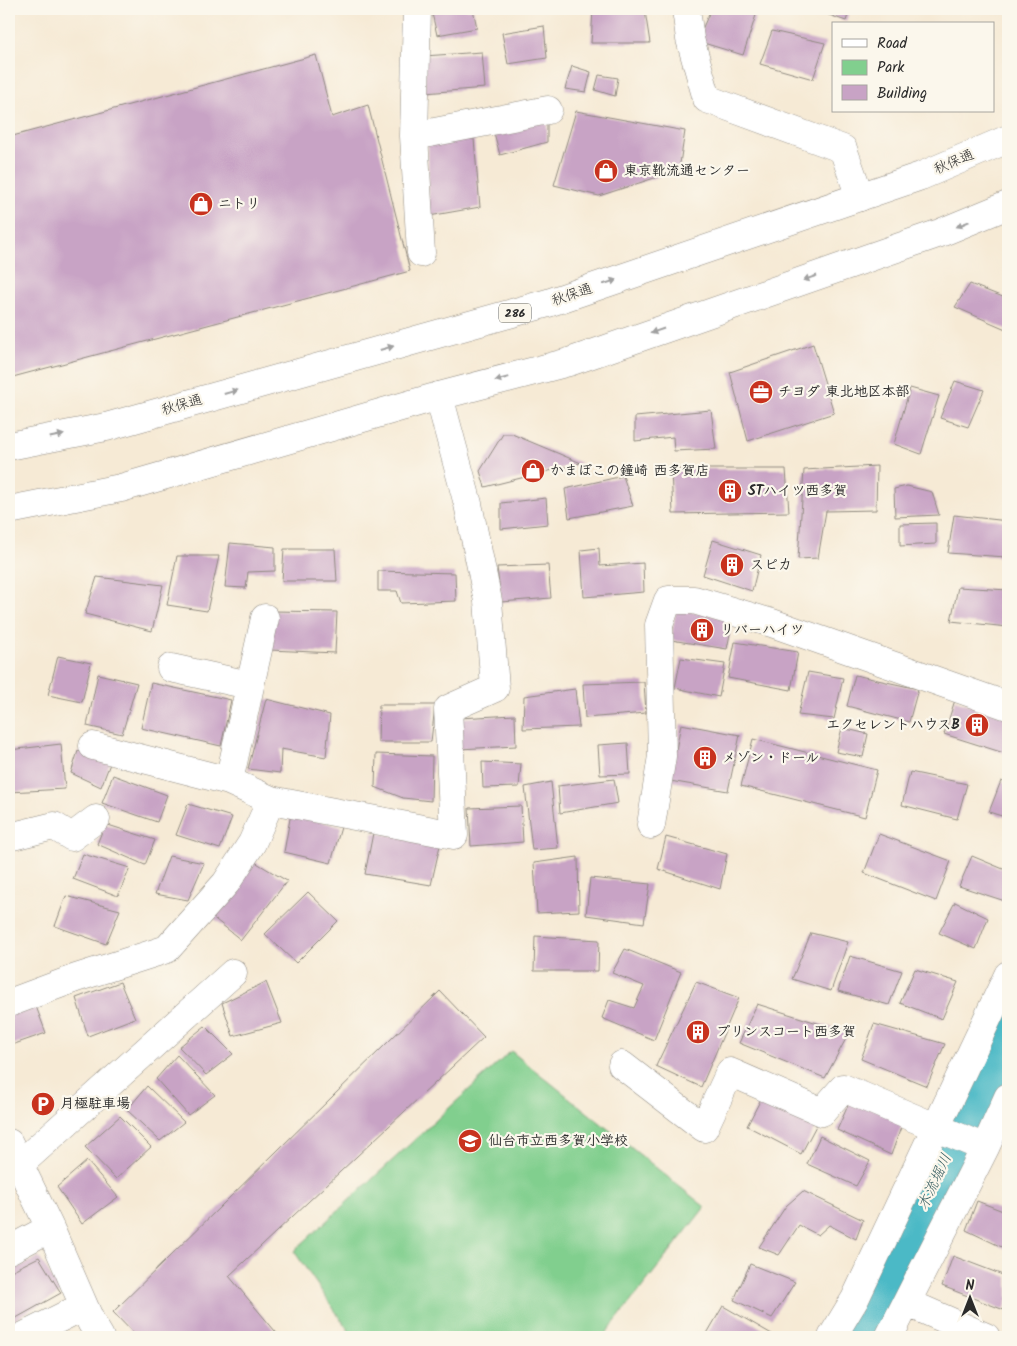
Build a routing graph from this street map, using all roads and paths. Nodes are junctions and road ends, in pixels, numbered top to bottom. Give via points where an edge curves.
1 (417, 9) edge
2 (686, 9) edge
3 (548, 110) dead end
4 (414, 136) junction
5 (1008, 139) edge
6 (860, 197) junction
7 (1008, 205) edge
8 (421, 253) dead end
9 (439, 396) junction
10 (9, 446) edge
11 (9, 510) edge
12 (265, 618) dead end
13 (171, 668) dead end
14 (249, 685) junction
15 (1008, 706) edge
16 (93, 746) dead end
17 (229, 781) junction
18 (271, 800) junction
19 (96, 820) dead end
20 (651, 825) dead end
21 (9, 837) edge
22 (233, 973) dead end
23 (1008, 975) edge
24 (9, 1003) edge
25 (622, 1065) dead end
26 (1008, 1097) edge
27 (959, 1137) junction
28 (14, 1154) edge
29 (50, 1228) junction
30 (9, 1250) edge
31 (908, 1302) junction
32 (92, 1322) edge
33 (22, 1337) edge
34 (62, 1337) edge
35 (832, 1337) edge
36 (889, 1337) edge
37 (986, 1337) edge

1 - 4 main road
2 - 6 main road via 690,38 707,99 843,149
3 - 4 main road
4 - 8 main road
5 - 6 main road, 秋保通 / 286
10 -> 6 main road, 秋保通 / 286 via 106,426 548,303
7 -> 9 main road via 940,233 569,362
9 - 11 main road via 121,488
9 - 18 main road via 468,504 488,601 495,688 448,709 454,835
12 - 14 main road
13 - 14 main road
14 - 17 main road
15 - 20 main road via 772,623 694,600 668,600 659,626 662,756
16 - 17 main road
17 - 18 main road
18 - 24 main road via 252,843 226,883 167,949
19 - 21 main road via 72,837 54,826
22 - 28 main road
23 - 27 main road
25 - 27 main road via 704,1128 730,1072 822,1112 843,1088
26 - 27 main road
27 - 31 main road
27 - 35 main road
28 - 29 main road
29 - 30 main road
29 - 32 main road
31 - 36 main road
31 - 37 main road
32 - 33 main road
32 - 34 main road

